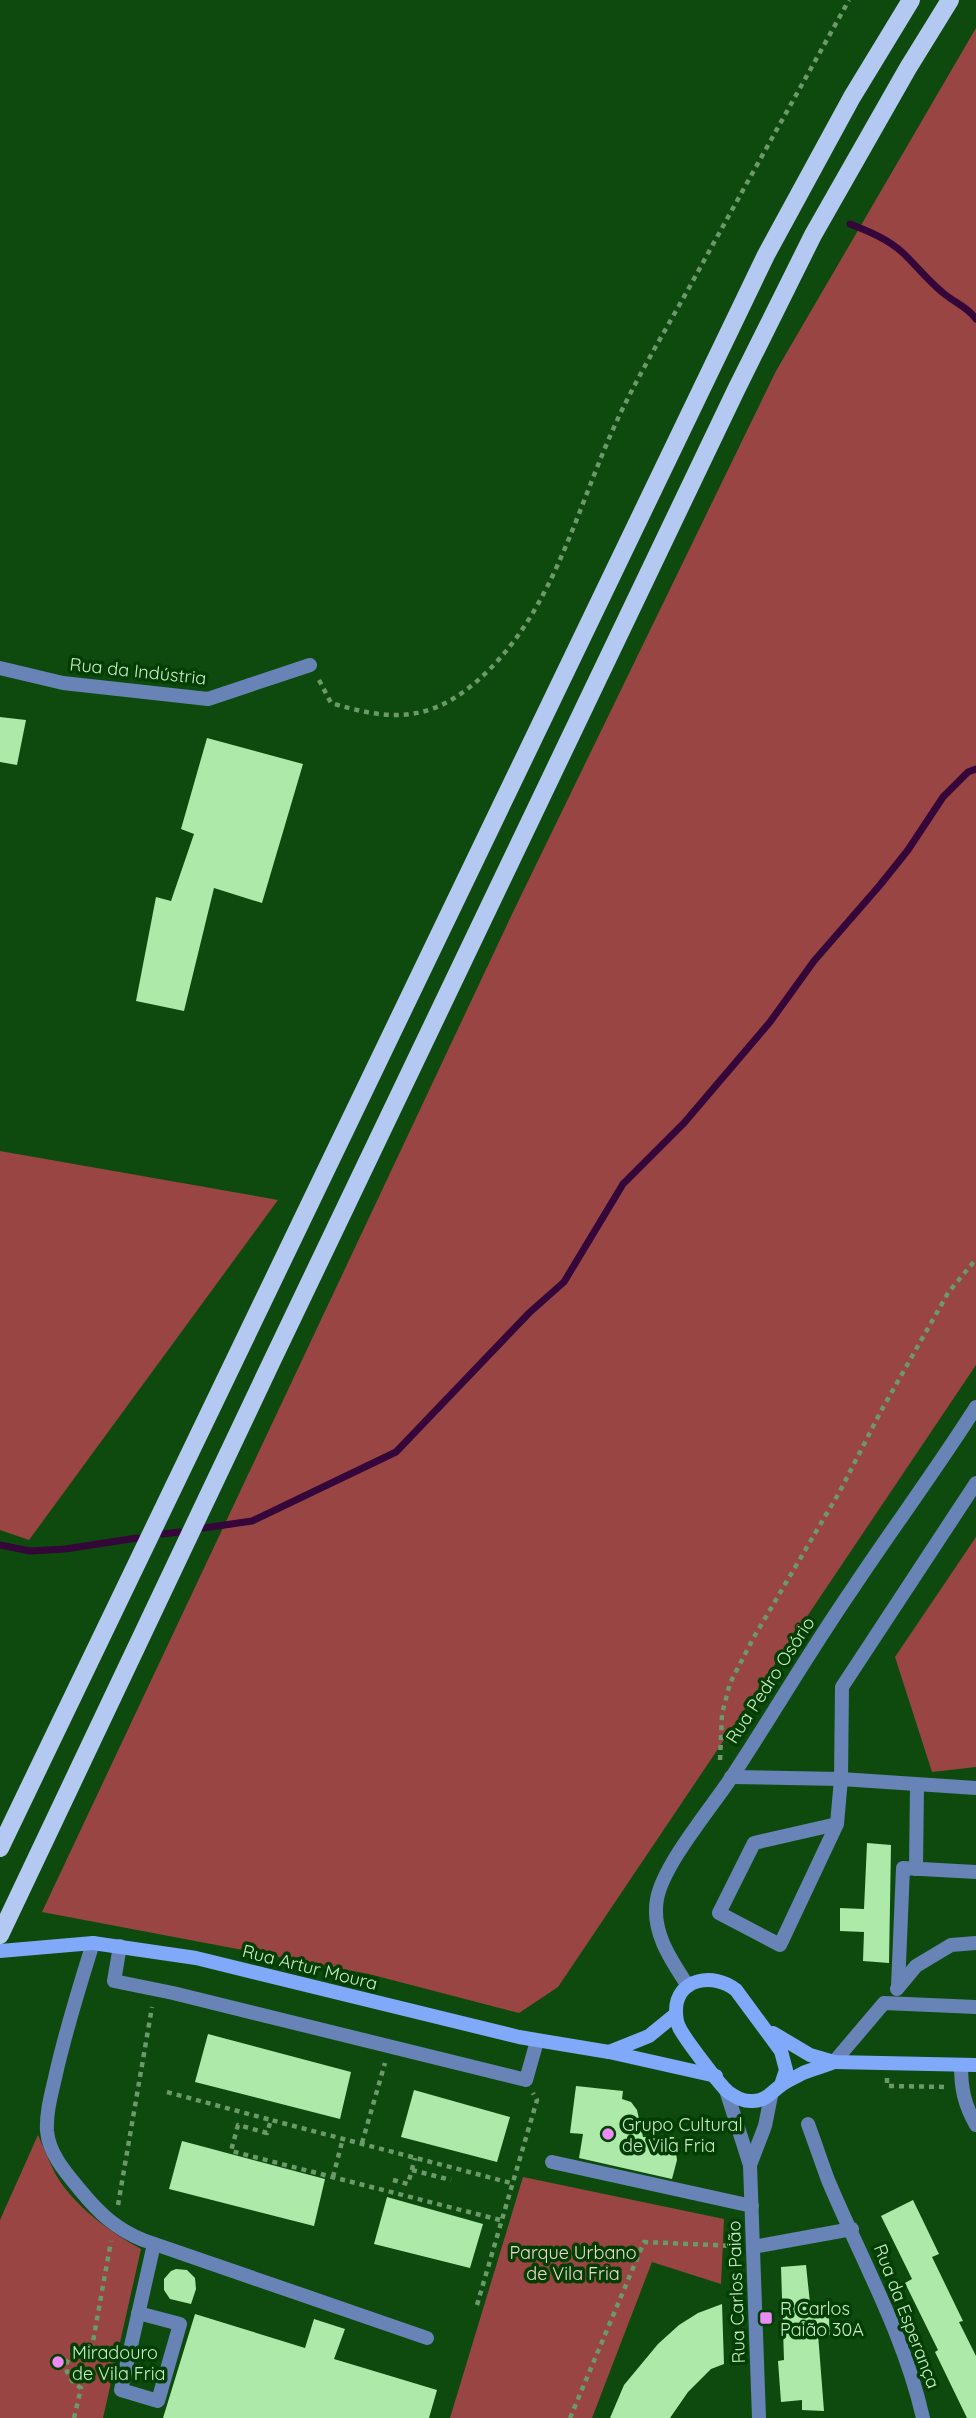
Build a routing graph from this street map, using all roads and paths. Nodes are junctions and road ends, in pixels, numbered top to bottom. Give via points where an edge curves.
1 (849, 0) edge
2 (911, 0) edge
3 (950, 0) edge
4 (310, 665) joint
5 (0, 668) edge
6 (976, 1259) edge
7 (976, 1407) edge
8 (976, 1483) edge
9 (732, 1777) junction
10 (841, 1779) junction
11 (917, 1785) junction
12 (976, 1788) edge
13 (837, 1824) junction
14 (0, 1848) edge
15 (916, 1869) junction
16 (976, 1872) edge
17 (0, 1935) edge
18 (93, 1943) junction
19 (976, 1943) edge
20 (120, 1946) junction
21 (0, 1951) edge
22 (688, 1986) junction
23 (898, 1987) junction
24 (155, 1989) junction
25 (884, 2003) junction
26 (976, 2007) edge
27 (676, 2014) junction
28 (761, 2024) junction
29 (537, 2041) junction
30 (390, 2046) junction
31 (609, 2052) junction
32 (834, 2062) junction
33 (969, 2065) edge
34 (716, 2076) junction
35 (526, 2080) junction
36 (726, 2090) junction
37 (776, 2091) junction
38 (167, 2092) dead end
39 (271, 2120) junction
40 (808, 2124) dead end
41 (976, 2125) edge
42 (343, 2138) junction
43 (362, 2143) junction
44 (415, 2158) junction
45 (552, 2162) dead end
46 (750, 2165) junction
47 (412, 2169) junction
48 (333, 2177) junction
49 (393, 2180) dead end
50 (451, 2180) dead end
51 (399, 2182) junction
52 (511, 2183) junction
53 (396, 2193) junction
54 (752, 2206) junction
55 (500, 2220) junction
56 (114, 2226) junction
57 (852, 2229) junction
58 (154, 2244) junction
59 (753, 2247) junction
60 (477, 2305) dead end
61 (138, 2312) junction
62 (427, 2338) dead end
63 (74, 2418) edge
64 (570, 2418) edge
65 (759, 2418) edge
66 (923, 2418) edge

1 - 4 path via 626,401 554,576 518,635 467,689 428,712 387,716 331,703
2 - 14 main road via 766,254
3 - 17 main road via 820,223 736,390
4 - 5 street, Rua da Indústria via 208,699 63,683
6 - 9 path via 948,1293 730,1683 722,1714 720,1764
7 - 9 street, Rua Pedro Osório via 850,1591
8 - 10 street via 842,1687
9 - 10 street
9 - 22 street, Rua Pedro Osório via 668,1871 657,1897 660,1937
10 - 11 street
10 - 13 street
11 - 12 street
11 - 15 street
13 - 13 street via 780,1945 719,1913 754,1843
15 - 16 street
15 - 23 street via 903,1868
18 - 20 main road, Rua Artur Moura
18 - 21 main road, Rua Artur Moura
18 - 56 street via 63,2039 47,2131 61,2167
19 - 23 street via 951,1945 916,1966
20 - 24 street via 114,1981
20 - 29 main road, Rua Artur Moura via 196,1958
22 - 27 main road
22 - 28 main road via 711,1979 728,1984
23 - 25 street
24 - 30 street
24 - 56 path
25 - 26 street
25 - 32 street
27 - 31 main road via 649,2036
27 - 34 main road via 679,2027
28 - 32 main road via 810,2055
28 - 37 main road via 785,2059 785,2077
29 - 31 main road, Rua Artur Moura
29 - 35 street
30 - 35 street
30 - 43 path
31 - 34 main road, Rua Artur Moura
32 - 33 main road
32 - 37 main road via 805,2072
33 - 41 street via 961,2087
34 - 36 main road
35 - 52 path via 537,2099
36 - 37 main road via 750,2102
36 - 46 street, Rua Carlos Paião
37 - 46 street, Rua Carlos Paião
38 - 39 path
39 - 42 path
39 - 48 path via 267,2133 239,2125 231,2151
40 - 57 street, Rua da Esperança
42 - 43 path
42 - 48 path
43 - 44 path
44 - 47 path
44 - 52 path
45 - 54 street
46 - 54 street, Rua Carlos Paião
47 - 50 path
47 - 51 path via 408,2184
48 - 53 path
49 - 51 path
51 - 53 path
52 - 55 path
53 - 55 path
54 - 59 street, Rua Carlos Paião
55 - 60 path
56 - 58 street
56 - 63 path via 92,2347 80,2347 66,2365 72,2382 81,2388
57 - 59 street
57 - 66 street, Rua da Esperança via 916,2385
58 - 61 street
58 - 62 street
59 - 64 path via 644,2242
59 - 65 street, Rua Carlos Paião
61 - 61 street via 121,2390 158,2401 180,2324

